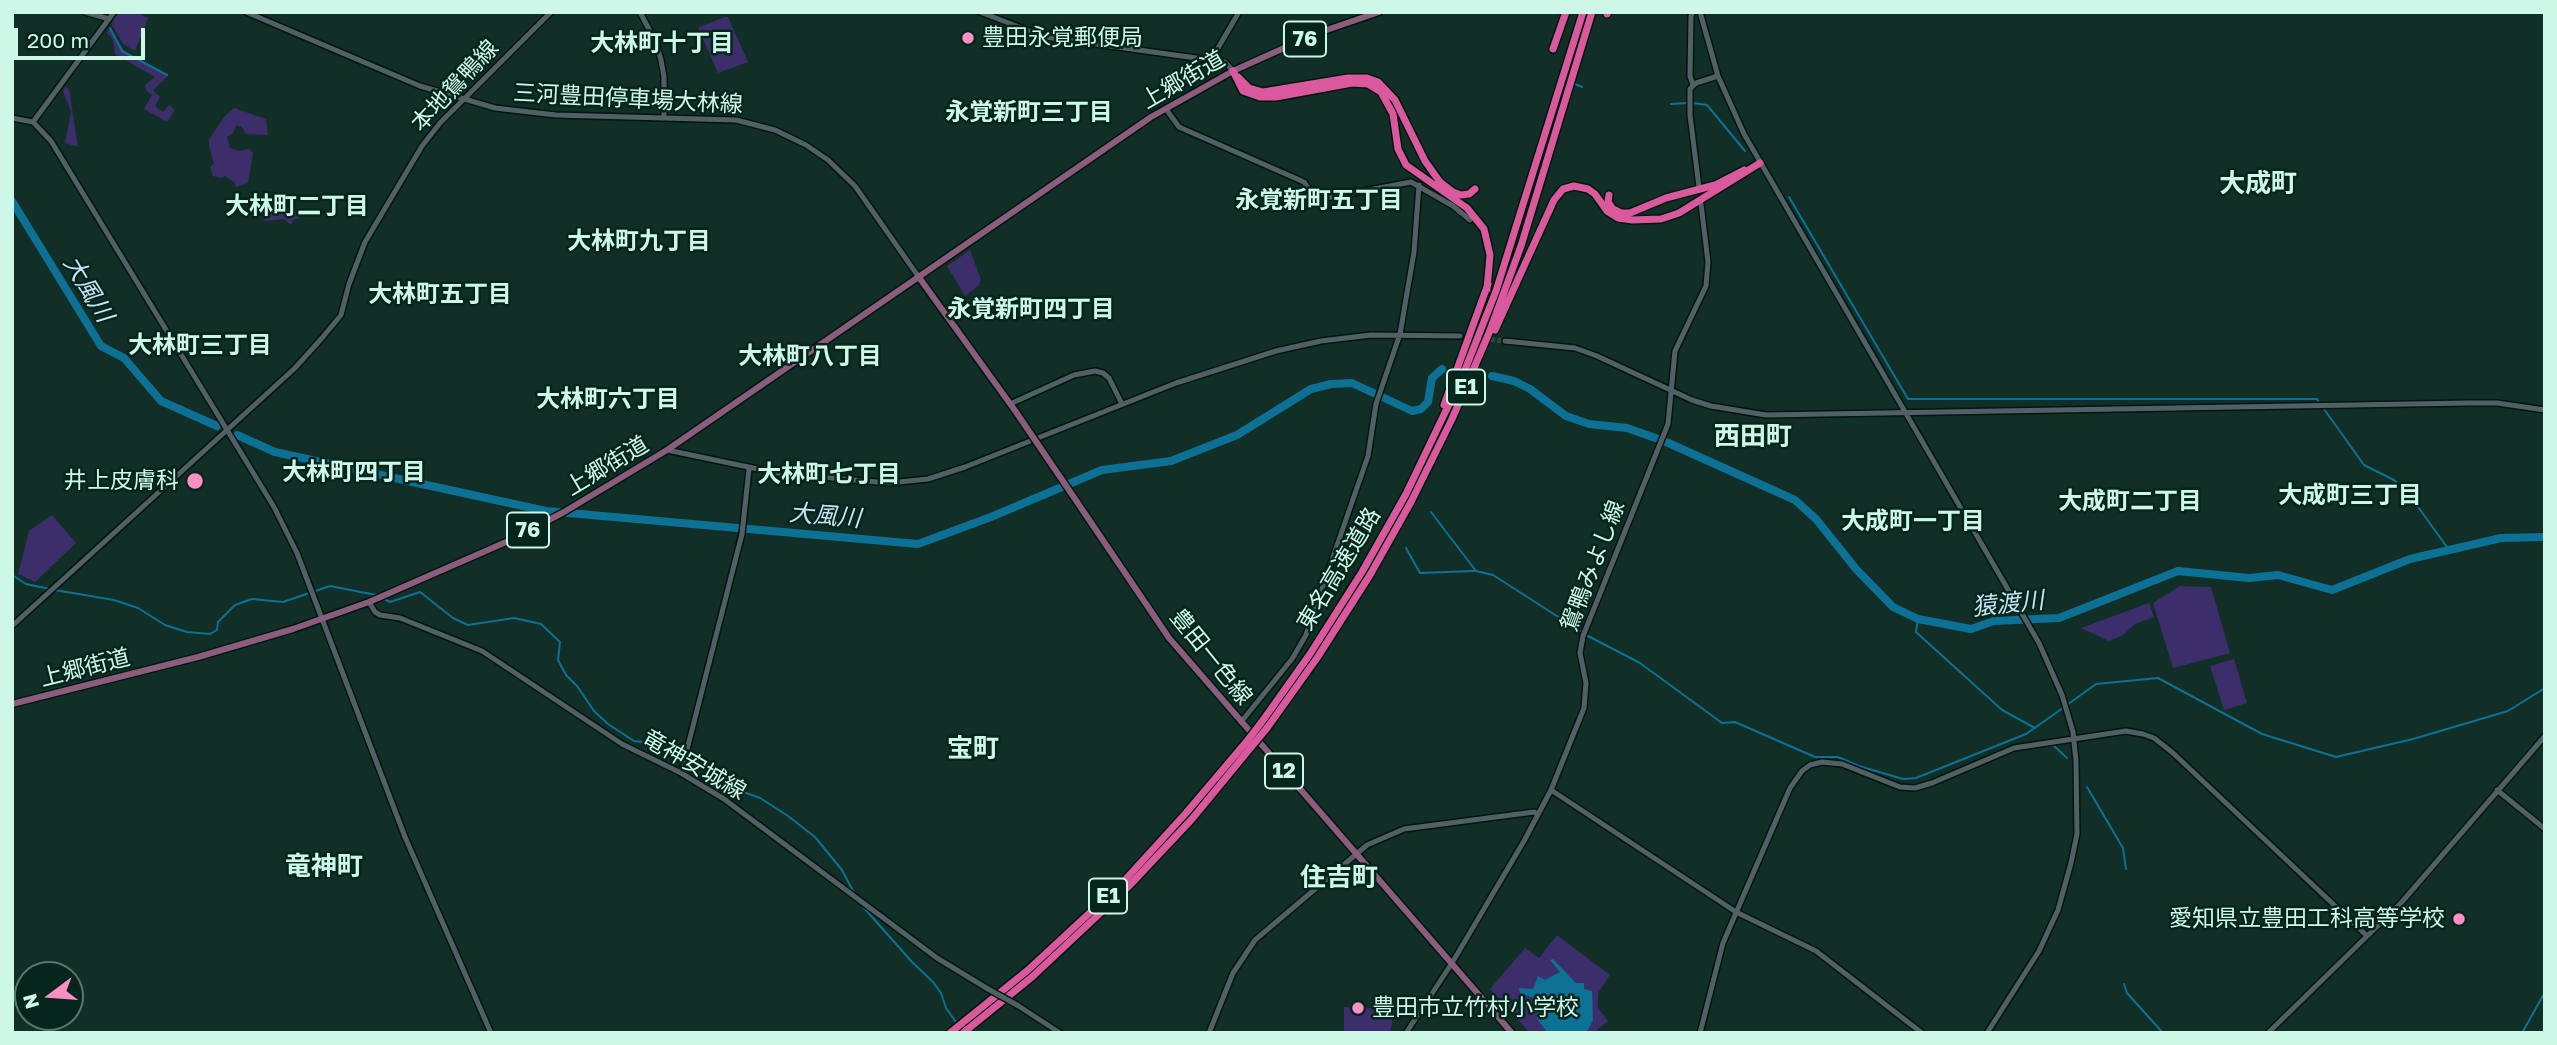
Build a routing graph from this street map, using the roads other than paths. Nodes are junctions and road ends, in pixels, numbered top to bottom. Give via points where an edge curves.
1 (85, 12) edge
2 (114, 12) edge
3 (246, 12) edge
4 (551, 12) edge
5 (640, 12) edge
6 (980, 12) edge
7 (1239, 12) edge
8 (1379, 12) edge
9 (1566, 12) edge
10 (1583, 12) edge
11 (1592, 12) edge
12 (1693, 12) edge
13 (1700, 12) edge
14 (109, 19) junction
15 (1553, 49) dead end
16 (1211, 60) junction
17 (1233, 71) junction
18 (1718, 76) junction
19 (1693, 85) junction
20 (463, 100) junction
21 (1166, 109) junction
22 (664, 116) junction
23 (12, 118) edge
24 (33, 122) junction
25 (1760, 163) junction
26 (1419, 185) junction
27 (1699, 187) dead end
28 (1475, 190) dead end
29 (1606, 194) dead end
30 (1701, 204) dead end
31 (1470, 220) dead end
32 (1496, 252) dead end
33 (918, 276) junction
34 (1487, 289) junction
35 (1400, 334) junction
36 (1460, 337) tunnel mouth
37 (1505, 341) tunnel mouth
38 (1672, 391) junction
39 (1010, 404) junction
40 (1122, 404) junction
41 (2545, 410) edge
42 (1906, 413) junction
43 (1452, 419) junction
44 (227, 429) junction
45 (667, 450) junction
46 (750, 469) junction
47 (1418, 470) junction
48 (369, 602) junction
49 (322, 620) junction
50 (12, 626) edge
51 (12, 704) edge
52 (1241, 722) junction
53 (1264, 725) junction
54 (2545, 736) edge
55 (2074, 738) junction
56 (1250, 743) junction
57 (681, 773) junction
58 (1551, 790) junction
59 (2497, 790) junction
60 (1538, 814) junction
61 (2545, 829) edge
62 (1356, 854) junction
63 (1736, 912) junction
64 (2367, 936) junction
65 (1452, 963) junction
66 (491, 1033) edge
67 (950, 1033) edge
68 (963, 1033) edge
69 (1060, 1033) edge
70 (1209, 1033) edge
71 (1406, 1033) edge
72 (1512, 1033) edge
73 (1700, 1033) edge
74 (1922, 1033) edge
75 (1987, 1033) edge
76 (2268, 1033) edge

1 - 14 street
2 - 14 street
3 - 20 street, 三河豊田停車場大林線
4 - 20 street, 本地鴛鴨線
5 - 22 street via 661,60
6 - 16 street via 1045,37
7 - 16 street
8 - 17 main road, 上郷街道 / 76 via 1315,34
9 - 15 highway
10 - 47 highway, 東名高速道路 / E1 via 1496,291
11 - 43 highway, 東名高速道路 / E1 via 1521,246
12 - 19 street
13 - 18 street
14 - 24 street
16 - 17 street via 1225,62
17 - 21 main road, 上郷街道 / 76
17 - 28 highway via 1249,88 1263,92 1348,78 1373,80 1395,100 1440,182 1461,195
17 - 34 highway via 1241,89 1259,97 1352,83 1368,84 1381,92 1393,114 1398,149 1406,165 1472,213 1484,229 1490,255
18 - 19 street
18 - 25 street
19 - 27 street via 1690,103
20 - 22 street, 三河豊田停車場大林線 via 522,112
20 - 44 street, 本地鴛鴨線 via 435,129 365,242 338,319 295,368
21 - 26 street via 1179,127 1304,182 1316,200 1407,183
21 - 33 main road, 上郷街道 / 76
22 - 33 street, 三河豊田停車場大林線 via 736,120 775,130 806,145 855,186
23 - 24 street
24 - 44 street via 57,150
25 - 29 highway via 1716,185 1634,212 1621,213 1610,206
25 - 42 street
25 - 43 highway via 1679,213 1661,219 1622,219 1610,214 1588,189 1574,186 1560,192
26 - 31 street
26 - 35 street
30 - 38 street, 鴛鴨みよし線 via 1709,274 1675,351
32 - 34 highway
33 - 39 main road, 豊田一色線 / 12
33 - 45 main road, 上郷街道 / 76
34 - 47 highway
35 - 36 street
35 - 40 street via 1321,341 1276,351
35 - 52 street via 1376,404 1368,456 1306,635
37 - 38 street via 1575,348
38 - 42 street via 1711,406 1766,415
38 - 58 street, 鴛鴨みよし線 via 1668,424 1583,636 1584,708
39 - 40 street via 1074,375 1096,371 1109,378
39 - 52 main road, 豊田一色線 / 12, bridge via 1169,638
40 - 46 street via 928,479 889,483
41 - 42 street via 2468,402
42 - 55 street via 2052,668
43 - 53 highway, 東名高速道路 / E1 via 1370,575 1317,658
44 - 49 street via 292,542
44 - 50 street, 本地鴛鴨線
45 - 46 street
45 - 48 main road, 上郷街道 / 76 via 513,538
46 - 57 street via 742,534
47 - 53 highway, 東名高速道路 / E1 via 1384,535
48 - 49 main road, 上郷街道 / 76
48 - 57 street, 竜神安城線 via 380,615 400,618 482,651 622,744
49 - 51 main road, 上郷街道 / 76
49 - 66 street via 405,837
52 - 62 main road, 豊田一色線 / 12
53 - 56 highway, 東名高速道路 / E1, bridge
54 - 59 street
55 - 63 street via 2014,748 1915,788 1900,787 1832,761 1810,765 1794,779
55 - 64 street via 2126,731 2154,738
55 - 75 street via 2077,834 2058,910 2039,951
56 - 67 highway, 東名高速道路 / E1 via 1124,881 1028,970
56 - 68 highway, 東名高速道路 / E1 via 1192,819 1128,887 1032,977
57 - 69 street, 竜神安城線, bridge via 724,799 937,958
58 - 60 street, 鴛鴨みよし線
58 - 63 street
59 - 61 street
59 - 64 street
60 - 62 street via 1404,828
60 - 65 street, 鴛鴨みよし線
62 - 65 main road, 豊田一色線 / 12
62 - 70 street via 1255,940 1233,973
63 - 73 street via 1723,943
63 - 74 street via 1816,951
64 - 76 street
65 - 71 street, 鴛鴨みよし線
65 - 72 main road, 豊田一色線 / 12

